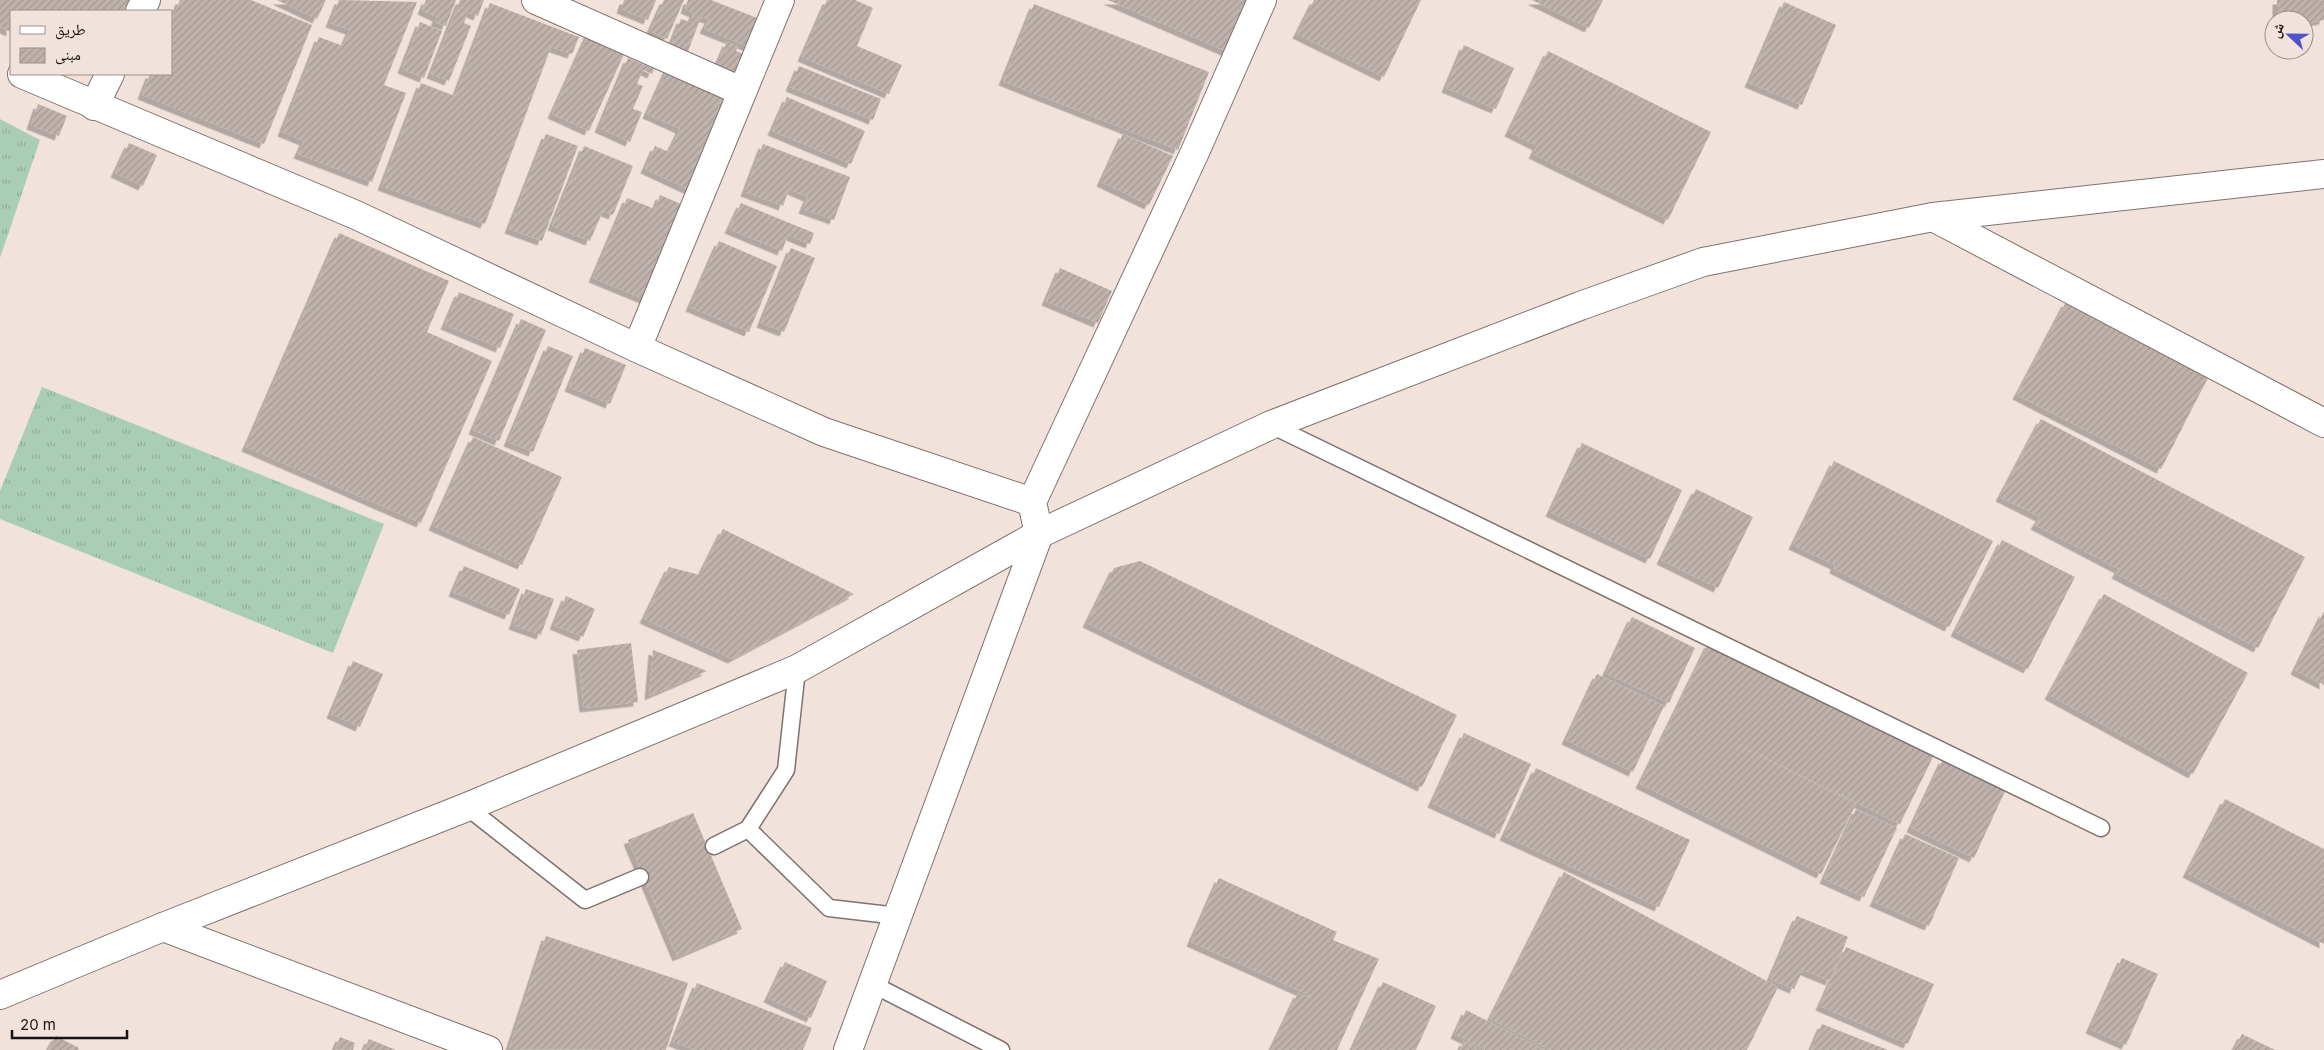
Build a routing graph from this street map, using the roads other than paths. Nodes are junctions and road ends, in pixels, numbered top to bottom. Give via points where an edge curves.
1 (536, 0) edge
2 (780, 0) edge
3 (1262, 0) edge
4 (24, 75) edge
5 (110, 75) edge
6 (741, 91) junction
7 (94, 106) junction
8 (2316, 180) edge
9 (1933, 217) junction
10 (637, 348) junction
11 (2324, 423) edge
12 (1271, 425) junction
13 (1032, 502) junction
14 (1039, 534) junction
15 (797, 669) junction
16 (467, 807) junction
17 (2101, 828) dead end
18 (748, 829) junction
19 (714, 846) dead end
20 (640, 877) dead end
21 (898, 916) junction
22 (163, 927) junction
23 (874, 985) junction
24 (0, 996) edge
25 (488, 1050) edge
26 (848, 1050) edge
27 (1001, 1050) edge

1 - 6 street
2 - 6 street
3 - 13 street
4 - 7 street
5 - 7 street
6 - 10 street
7 - 10 street via 356,215
8 - 9 street
9 - 11 street
9 - 12 street via 1703,262
10 - 13 street via 824,432
12 - 14 street
12 - 17 lane
13 - 14 street
14 - 15 street
14 - 21 street
15 - 16 street
15 - 18 lane via 786,770
16 - 20 lane via 585,900
16 - 22 street
18 - 19 lane
18 - 21 lane via 829,908
21 - 23 street
22 - 24 street
22 - 25 street
23 - 26 street
23 - 27 lane

